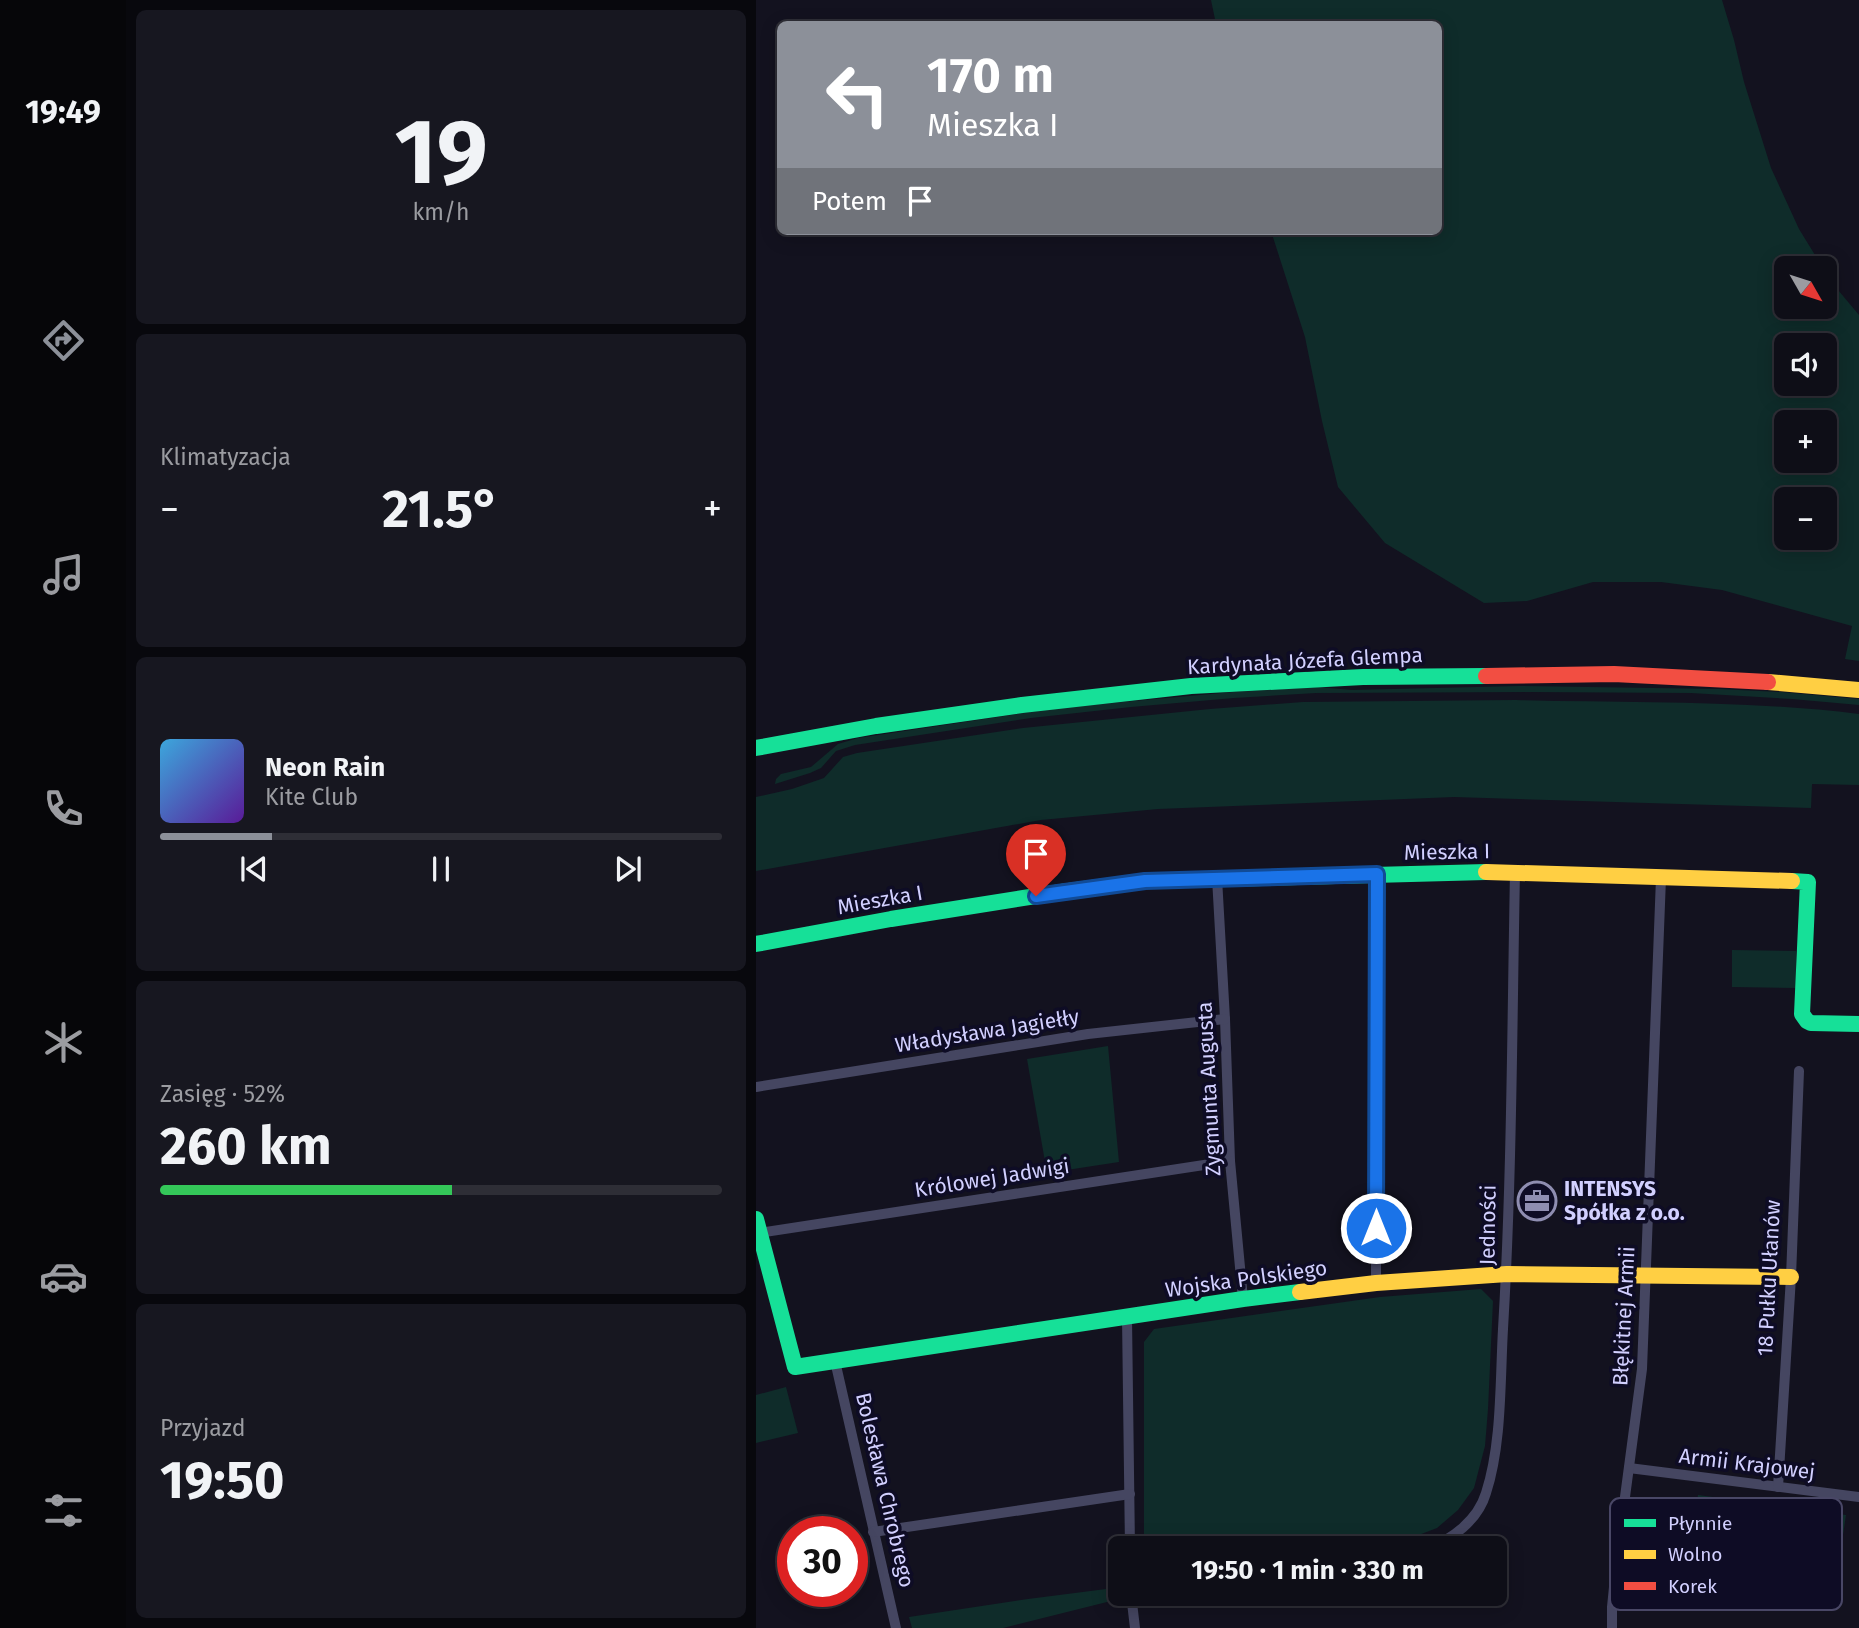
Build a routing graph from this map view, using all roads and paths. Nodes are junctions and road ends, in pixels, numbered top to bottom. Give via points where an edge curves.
1 (1859, 690) edge
2 (756, 748) edge
3 (1515, 872) junction
4 (1377, 874) junction
5 (1217, 878) junction
6 (1661, 878) junction
7 (756, 944) edge
8 (1225, 1019) junction
9 (1859, 1024) edge
10 (1799, 1071) dead end
11 (756, 1087) edge
12 (1230, 1161) junction
13 (758, 1226) edge
14 (1507, 1274) junction
15 (1645, 1275) junction
16 (1791, 1277) junction
17 (1376, 1283) junction
18 (1242, 1298) junction
19 (1128, 1317) junction
20 (835, 1361) junction
21 (1629, 1468) junction
22 (1778, 1487) junction
23 (1129, 1494) junction
24 (1859, 1497) edge
25 (1625, 1498) edge
26 (873, 1532) junction
27 (1130, 1536) edge
28 (1451, 1536) edge
29 (1132, 1606) edge
30 (1612, 1610) edge
31 (896, 1628) edge
32 (1135, 1628) edge
33 (1612, 1628) edge

1 - 2 street, Kardynała Józefa Glempa via 1614,674 1363,677 1191,686 1022,705
3 - 4 street, Mieszka I
3 - 6 street, Mieszka I
3 - 14 street, Jedności
4 - 5 street, Mieszka I
4 - 17 street
5 - 7 street, Mieszka I via 1060,892
5 - 8 street, Zygmunta Augusta
6 - 9 street, Mieszka I via 1808,882 1802,1014 1811,1023
6 - 15 street, Błękitnej Armii
8 - 11 street, Władysława Jagiełły via 1088,1034
8 - 12 street, Zygmunta Augusta
10 - 16 street, 18 Pułku Ułanów
12 - 13 street, Królowej Jadwigi
12 - 18 street, Zygmunta Augusta
13 - 20 street, Wojska Polskiego via 795,1367
14 - 15 street, Wojska Polskiego
14 - 17 street, Wojska Polskiego
14 - 28 street, Jedności via 1496,1455 1486,1495 1475,1514
15 - 16 street, Wojska Polskiego
15 - 21 street, Błękitnej Armii via 1642,1369
16 - 22 street, 18 Pułku Ułanów
17 - 18 street, Wojska Polskiego
18 - 19 street, Wojska Polskiego
19 - 20 street, Wojska Polskiego
19 - 23 street
20 - 26 street, Bolesława Chrobrego
21 - 22 street, Armii Krajowej
21 - 25 street, Błękitnej Armii
22 - 24 street, Armii Krajowej
23 - 26 street
23 - 27 street
26 - 31 street, Bolesława Chrobrego
29 - 32 street
30 - 33 street, Błękitnej Armii

